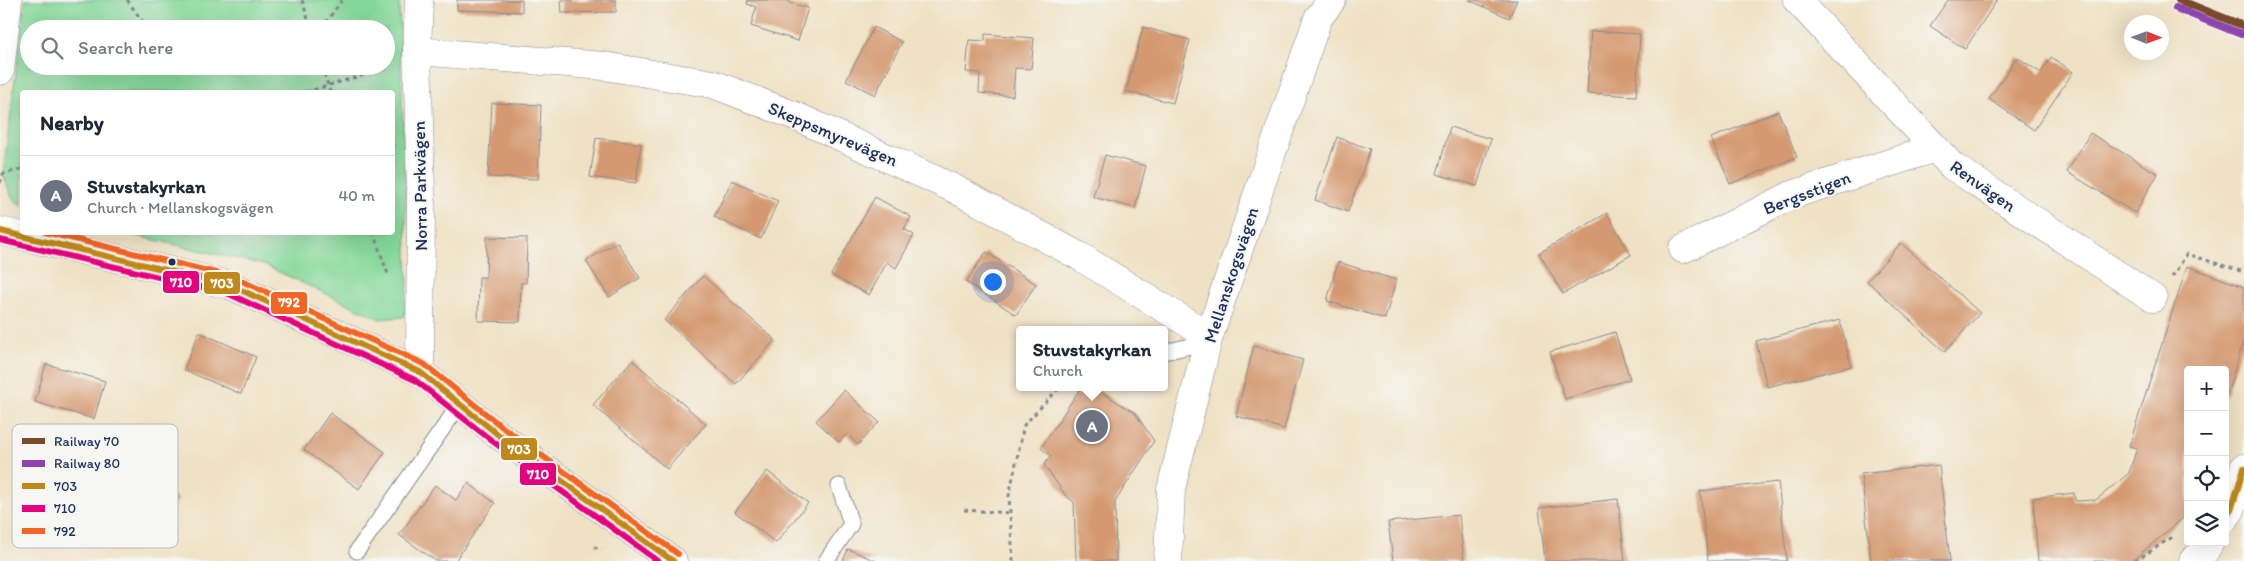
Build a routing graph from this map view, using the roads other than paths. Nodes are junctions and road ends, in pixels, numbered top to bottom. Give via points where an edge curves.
1 (8, 0) edge
2 (419, 0) edge
3 (1332, 0) edge
4 (1797, 0) edge
5 (417, 51) junction
6 (0, 71) edge
7 (1935, 148) junction
8 (0, 231) edge
9 (1683, 249) dead end
10 (2153, 298) road end
11 (1208, 339) junction
12 (1168, 351) edge
13 (420, 372) junction
14 (460, 404) junction
15 (2244, 468) edge
16 (840, 486) dead end
17 (2229, 513) edge
18 (357, 551) dead end
19 (673, 561) edge
20 (826, 561) edge
21 (1168, 561) edge

1 - 6 street
2 - 5 street, Norra Parkvägen
3 - 11 street, Mellanskogsvägen via 1318,18
4 - 7 street, Renvägen
5 - 11 street, Skeppsmyrevägen via 604,66 713,84 811,123 955,189 1079,256
5 - 13 street, Norra Parkvägen via 421,193
7 - 9 street, Bergsstigen via 1792,195
7 - 10 street, Renvägen via 1952,166
8 - 13 street via 230,285
11 - 12 lane
11 - 21 street, Mellanskogsvägen via 1171,489
13 - 14 street
14 - 18 lane
14 - 19 street
15 - 17 street
16 - 20 lane via 851,524

